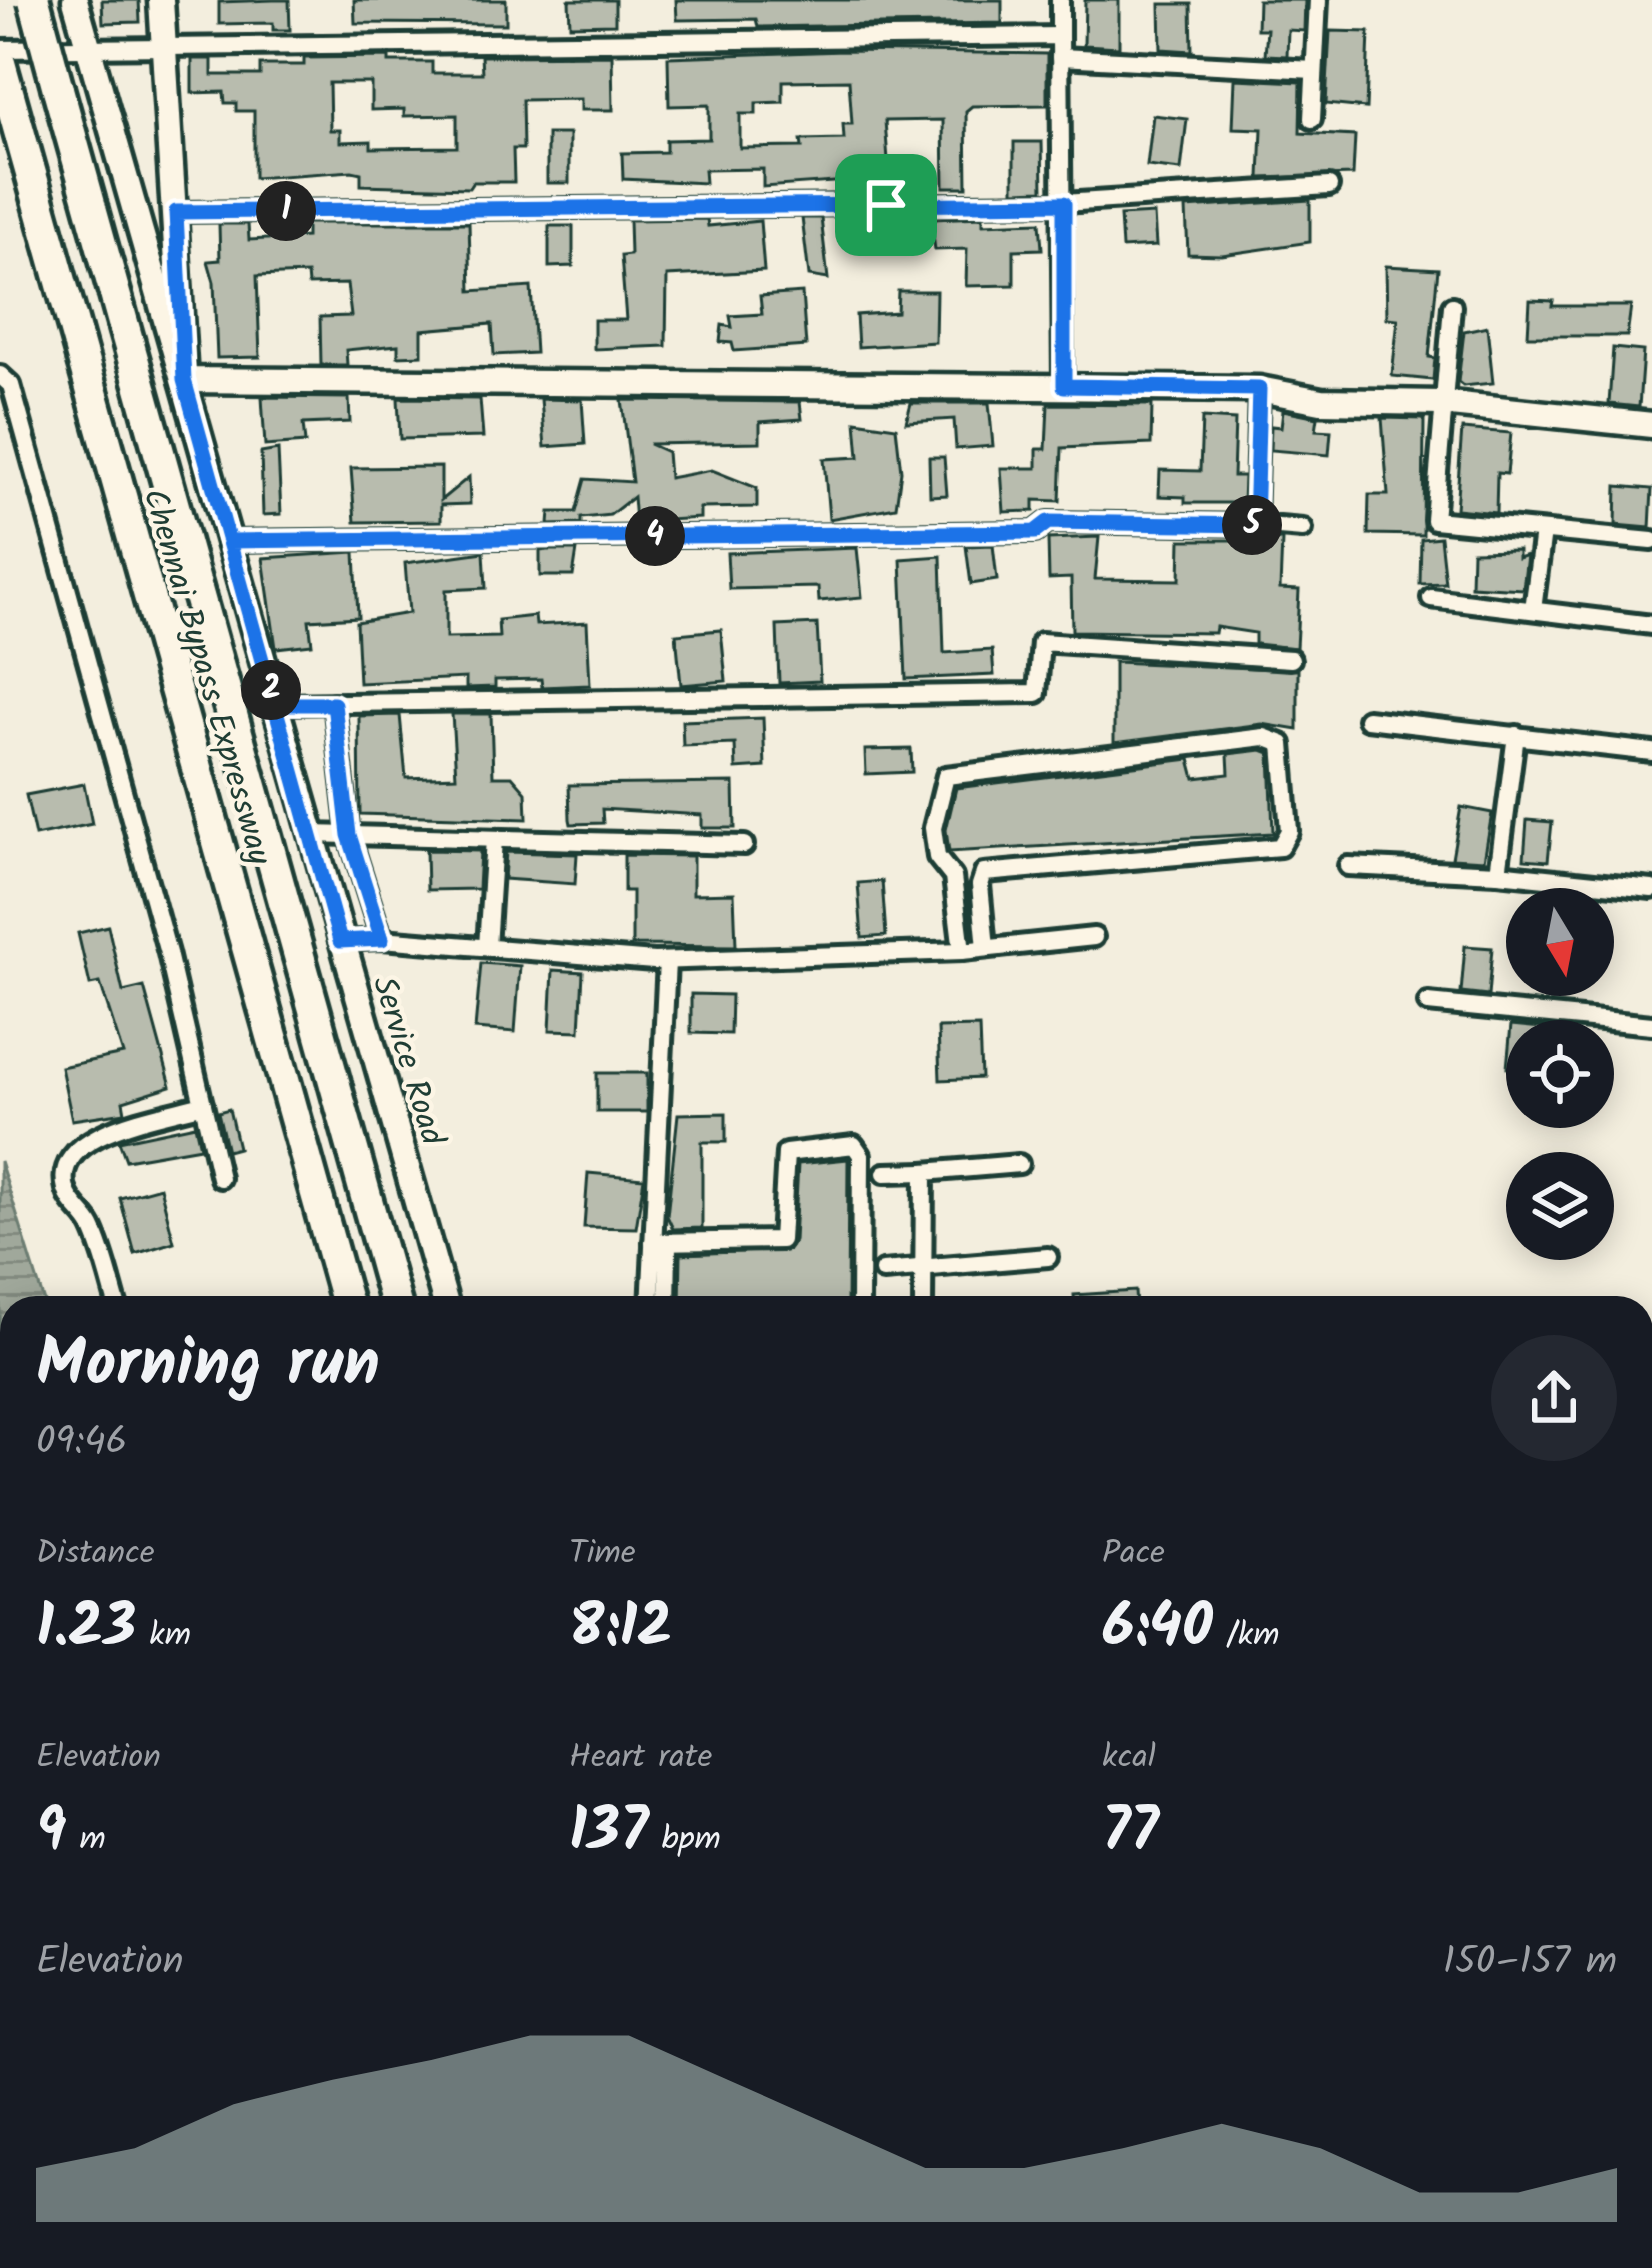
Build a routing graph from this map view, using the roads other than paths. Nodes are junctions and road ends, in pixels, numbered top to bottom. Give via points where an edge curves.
1 (34, 0) edge
2 (75, 0) edge
3 (161, 0) edge
4 (1060, 0) edge
5 (1318, 0) edge
6 (1060, 36) junction
7 (0, 49) edge
8 (86, 49) junction
9 (165, 49) junction
10 (1060, 57) junction
11 (1314, 70) junction
12 (4, 78) edge
13 (1312, 119) dead end
14 (1329, 186) dead end
15 (1064, 203) junction
16 (176, 212) junction
17 (1452, 306) dead end
18 (0, 375) edge
19 (184, 380) junction
20 (1064, 386) junction
21 (1259, 389) junction
22 (1441, 403) junction
23 (1652, 425) edge
24 (1255, 525) junction
25 (1303, 529) dead end
26 (1544, 531) junction
27 (229, 541) junction
28 (1652, 542) edge
29 (1431, 598) dead end
30 (1533, 610) junction
31 (1652, 625) edge
32 (1292, 659) dead end
33 (274, 704) junction
34 (334, 704) junction
35 (1367, 719) dead end
36 (1516, 735) junction
37 (1652, 752) edge
38 (311, 834) junction
39 (349, 835) junction
40 (494, 839) junction
41 (744, 845) dead end
42 (1348, 866) dead end
43 (1498, 873) junction
44 (1652, 889) edge
45 (1094, 937) dead end
46 (382, 939) junction
47 (340, 941) junction
48 (487, 947) junction
49 (986, 948) junction
50 (962, 951) junction
51 (667, 961) junction
52 (1428, 1003) dead end
53 (1652, 1025) edge
54 (203, 1104) junction
55 (1019, 1164) dead end
56 (924, 1172) junction
57 (885, 1173) dead end
58 (220, 1178) dead end
59 (661, 1242) junction
60 (1048, 1257) dead end
61 (922, 1266) junction
62 (883, 1270) dead end
63 (114, 1296) edge
64 (345, 1296) edge
65 (394, 1296) edge
66 (444, 1296) edge
67 (652, 1296) edge
68 (666, 1296) edge
69 (860, 1296) edge
70 (923, 1296) edge

1 - 65 highway, Chennai Bypass Expressway, bridge
2 - 8 street, Service Road
3 - 9 street
4 - 6 street
5 - 11 street
6 - 9 street
6 - 10 street
7 - 8 street
8 - 9 street
8 - 19 street, Service Road
9 - 16 street
10 - 11 street
10 - 15 street
11 - 13 street
12 - 64 highway, Chennai Bypass Expressway
14 - 15 street
15 - 16 street
15 - 20 street
16 - 19 street
17 - 22 street
18 - 54 street via 11,385
19 - 20 street
19 - 27 street, Service Road
20 - 21 street
21 - 22 street via 1365,405
21 - 24 street
22 - 23 street
22 - 26 street via 1435,520
24 - 25 street
24 - 27 street via 1048,522 1035,532
26 - 28 street
26 - 30 street
27 - 33 street, Service Road
29 - 30 street
30 - 31 street
32 - 34 street via 1041,642 1037,693
33 - 34 street
33 - 38 street, Service Road
34 - 39 street
35 - 36 street
36 - 37 street
36 - 43 street
38 - 39 street
38 - 47 street, Service Road
39 - 40 street
39 - 46 street
40 - 41 street
40 - 48 street
42 - 43 street
43 - 44 street
45 - 49 street
46 - 47 street
46 - 48 street
47 - 66 street, Service Road
48 - 51 street
49 - 50 street
49 - 50 street via 984,873 1280,847 1289,831 1282,744 1264,737 946,776 933,828 937,856 953,878
50 - 51 street
51 - 59 street
52 - 53 street
54 - 58 street
54 - 63 street via 96,1136 65,1166 66,1194 89,1221
55 - 56 street
56 - 57 street
56 - 61 street
59 - 67 street
59 - 68 street
59 - 69 street via 781,1240 786,1153 854,1145 861,1156
60 - 61 street
61 - 62 street
61 - 70 street

